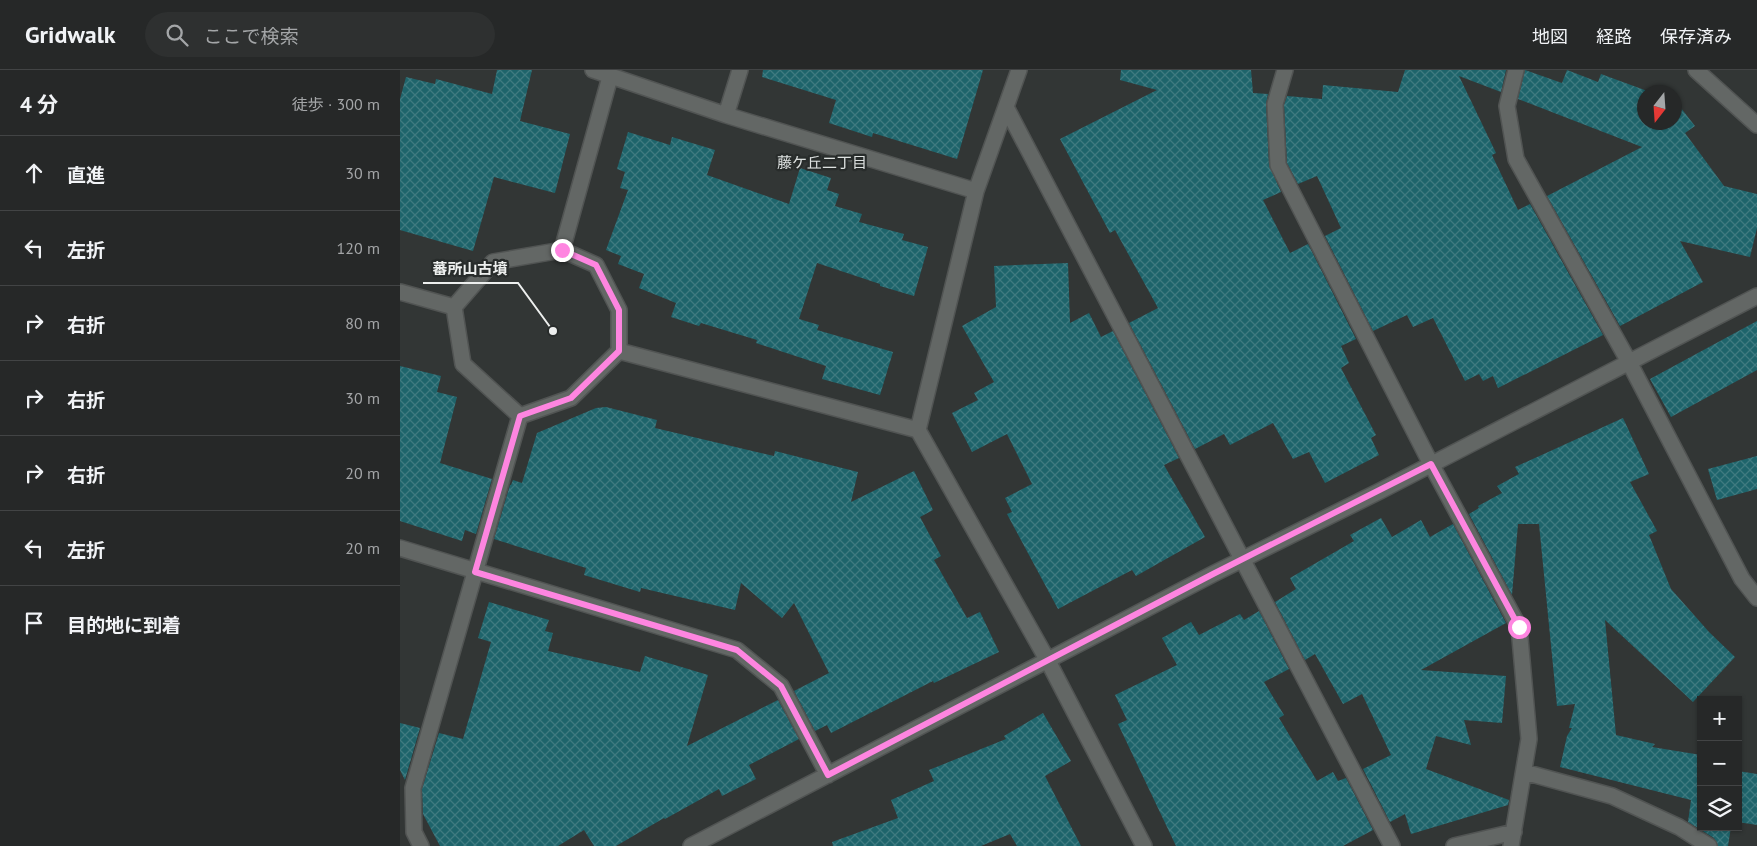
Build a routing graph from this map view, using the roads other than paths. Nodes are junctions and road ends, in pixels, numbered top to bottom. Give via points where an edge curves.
1 (593, 70) edge
2 (740, 70) edge
3 (1019, 70) edge
4 (1285, 70) edge
5 (1516, 70) edge
6 (1696, 70) edge
7 (610, 77) junction
8 (1006, 107) junction
9 (726, 115) junction
10 (1757, 125) edge
11 (976, 191) junction
12 (562, 250) junction
13 (400, 292) edge
14 (1757, 296) edge
15 (454, 307) junction
16 (619, 351) junction
17 (1629, 362) junction
18 (520, 416) junction
19 (918, 430) junction
20 (1431, 464) junction
21 (400, 548) edge
22 (1242, 560) junction
23 (475, 572) junction
24 (1757, 598) edge
25 (1048, 661) junction
26 (1524, 772) junction
27 (828, 775) junction
28 (406, 785) edge
29 (1513, 839) edge
30 (421, 846) edge
31 (691, 846) edge
32 (1144, 846) edge
33 (1392, 846) edge
34 (1454, 846) edge
35 (1709, 846) edge

1 - 7 street
2 - 9 street
3 - 8 street
4 - 20 street via 1275,104 1278,165
5 - 17 street via 1507,106 1516,159
6 - 10 street
7 - 9 street
7 - 12 street
8 - 11 street
8 - 22 street
9 - 11 street
11 - 19 street
12 - 15 street via 493,262
12 - 16 street via 596,265 619,310
13 - 15 street
14 - 17 street
15 - 18 street via 463,364
16 - 18 street via 571,398
16 - 19 street
17 - 20 street
17 - 24 street via 1742,579
18 - 23 street
19 - 25 street
20 - 22 street
20 - 26 street via 1519,627 1529,739
21 - 23 street
22 - 25 street
22 - 33 street
23 - 27 street via 737,650 781,686
23 - 28 street
25 - 27 street
25 - 32 street
26 - 29 street
26 - 35 street via 1612,796 1679,827
27 - 31 street
28 - 30 street via 414,832
29 - 34 street

